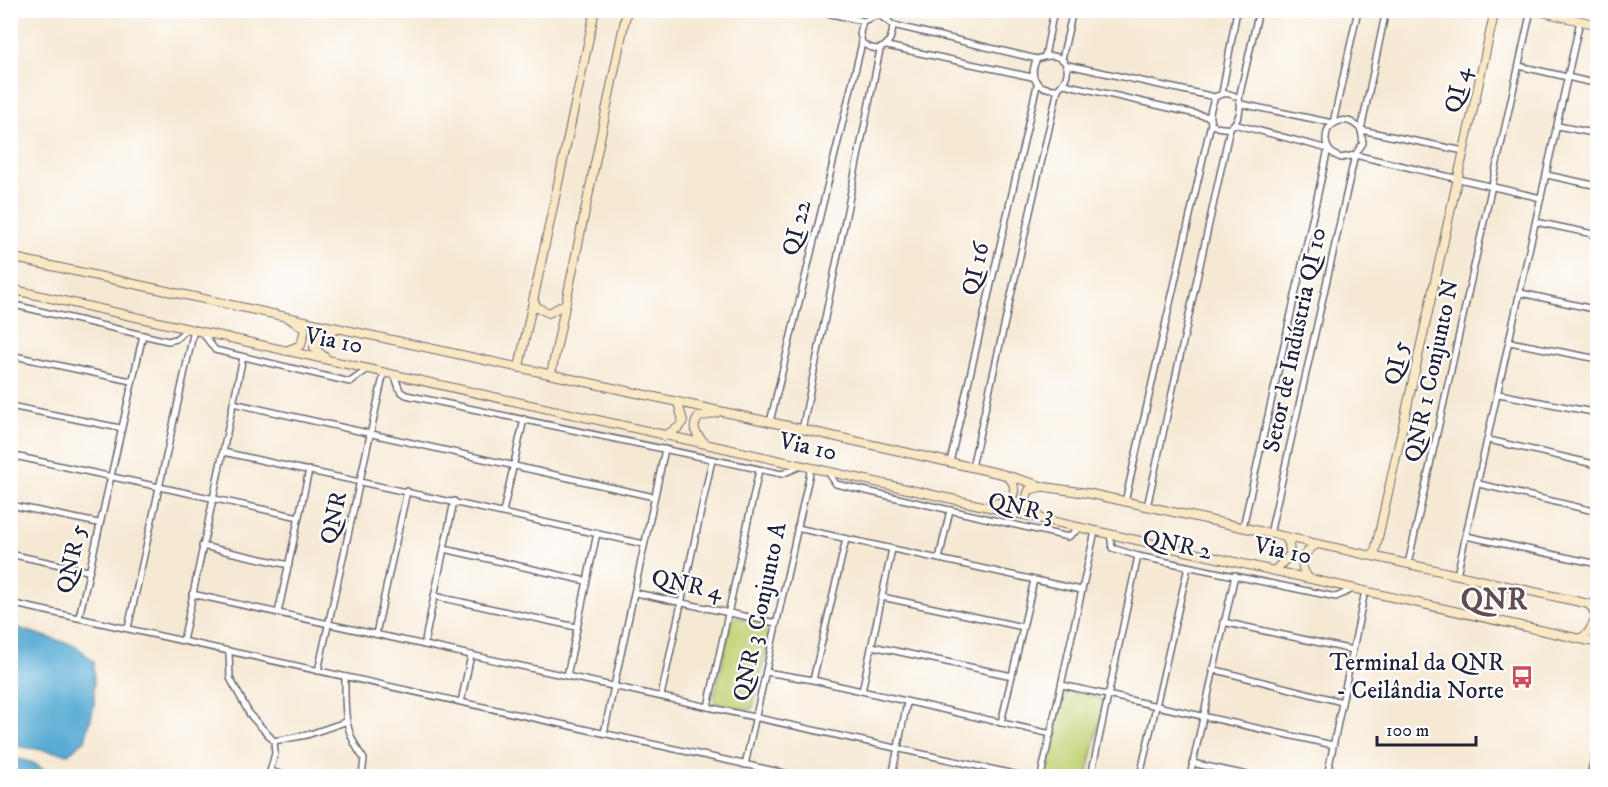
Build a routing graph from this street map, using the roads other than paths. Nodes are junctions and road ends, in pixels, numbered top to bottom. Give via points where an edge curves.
1 (595, 10) edge
2 (627, 10) edge
3 (813, 10) edge
4 (891, 10) edge
5 (1054, 10) edge
6 (1072, 10) edge
7 (1237, 10) edge
8 (1259, 10) edge
9 (1358, 10) edge
10 (1386, 10) edge
11 (1496, 10) edge
12 (1532, 10) edge
13 (870, 14) edge
14 (863, 21) junction
15 (1580, 21) junction
16 (891, 22) junction
17 (1598, 25) edge
18 (862, 43) junction
19 (887, 46) junction
20 (880, 50) junction
21 (1044, 56) junction
22 (1037, 59) junction
23 (1062, 59) junction
24 (1068, 65) junction
25 (1518, 66) junction
26 (1032, 77) junction
27 (1568, 78) junction
28 (1064, 84) junction
29 (1598, 84) edge
30 (1037, 85) junction
31 (1058, 90) junction
32 (1222, 93) junction
33 (1215, 97) junction
34 (1240, 101) junction
35 (1209, 117) junction
36 (1211, 123) junction
37 (1333, 123) junction
38 (1232, 126) junction
39 (1558, 126) junction
40 (1361, 130) junction
41 (1598, 134) edge
42 (1328, 149) junction
43 (1464, 150) junction
44 (1355, 155) junction
45 (1546, 175) junction
46 (1458, 178) junction
47 (1491, 186) junction
48 (1598, 186) edge
49 (1541, 198) junction
50 (1536, 222) junction
51 (1598, 236) edge
52 (10, 256) edge
53 (10, 290) edge
54 (1521, 293) junction
55 (533, 300) junction
56 (10, 304) edge
57 (565, 304) junction
58 (1598, 310) edge
59 (286, 316) junction
60 (339, 328) junction
61 (194, 330) junction
62 (142, 335) junction
63 (1510, 342) junction
64 (285, 351) junction
65 (10, 356) edge
66 (243, 357) junction
67 (1598, 359) edge
68 (332, 360) junction
69 (519, 367) junction
70 (369, 368) junction
71 (384, 372) junction
72 (394, 374) junction
73 (551, 374) junction
74 (131, 381) junction
75 (1499, 394) junction
76 (678, 403) junction
77 (233, 404) junction
78 (10, 406) edge
79 (721, 412) junction
80 (1598, 413) edge
81 (524, 419) junction
82 (771, 422) junction
83 (120, 428) junction
84 (802, 429) junction
85 (370, 435) junction
86 (664, 436) junction
87 (1489, 440) junction
88 (705, 444) junction
89 (665, 449) junction
90 (223, 452) junction
91 (10, 455) edge
92 (712, 460) junction
93 (950, 462) junction
94 (801, 465) junction
95 (1598, 465) edge
96 (513, 466) junction
97 (972, 467) junction
98 (811, 468) junction
99 (309, 470) junction
100 (759, 470) junction
101 (828, 472) junction
102 (1002, 474) junction
103 (110, 475) junction
104 (360, 480) junction
105 (1479, 484) junction
106 (159, 487) junction
107 (1045, 487) junction
108 (407, 491) junction
109 (654, 497) junction
110 (212, 499) junction
111 (454, 501) junction
112 (970, 502) junction
113 (1125, 502) junction
114 (10, 505) edge
115 (1148, 507) junction
116 (950, 510) junction
117 (503, 512) junction
118 (1598, 512) edge
119 (299, 517) junction
120 (1045, 519) junction
121 (98, 523) junction
122 (1243, 527) junction
123 (797, 528) junction
124 (1080, 528) junction
125 (1095, 531) junction
126 (597, 533) junction
127 (1110, 534) junction
128 (1270, 534) junction
129 (1466, 536) junction
130 (1285, 537) junction
131 (846, 539) junction
132 (644, 544) junction
133 (1317, 544) junction
134 (202, 546) junction
135 (444, 549) junction
136 (892, 549) junction
137 (10, 555) edge
138 (1138, 556) junction
139 (1374, 556) junction
140 (939, 559) junction
141 (1408, 564) junction
142 (1598, 564) edge
143 (289, 565) junction
144 (1188, 567) junction
145 (1276, 569) junction
146 (88, 571) junction
147 (1235, 575) junction
148 (1457, 575) junction
149 (1307, 576) junction
150 (1034, 580) junction
151 (586, 581) junction
152 (1353, 589) junction
153 (1081, 590) junction
154 (1365, 591) junction
155 (636, 593) junction
156 (192, 594) junction
157 (434, 596) junction
158 (882, 597) junction
159 (683, 602) junction
160 (10, 603) edge
161 (1587, 604) junction
162 (1598, 606) edge
163 (729, 612) junction
164 (278, 613) junction
165 (79, 617) junction
166 (1223, 621) junction
167 (776, 623) junction
168 (329, 624) junction
169 (576, 627) junction
170 (1023, 627) junction
171 (128, 628) junction
172 (376, 634) junction
173 (1580, 639) junction
174 (183, 641) junction
175 (1598, 643) edge
176 (424, 645) junction
177 (872, 646) junction
178 (1353, 650) junction
179 (230, 651) junction
180 (471, 655) junction
181 (1212, 669) junction
182 (318, 671) junction
183 (766, 672) junction
184 (567, 676) junction
185 (1012, 676) junction
186 (345, 677) junction
187 (813, 680) junction
188 (1062, 685) junction
189 (616, 687) junction
190 (862, 692) junction
191 (661, 696) junction
192 (1108, 696) junction
193 (461, 702) junction
194 (1342, 702) junction
195 (907, 703) junction
196 (1156, 706) junction
197 (708, 707) junction
198 (1202, 716) junction
199 (756, 717) junction
200 (345, 722) junction
201 (1001, 723) junction
202 (604, 733) junction
203 (1051, 734) junction
204 (274, 741) junction
205 (1598, 742) edge
206 (1333, 745) junction
207 (897, 750) junction
208 (1192, 763) junction
209 (745, 765) junction
210 (270, 774) edge
211 (289, 777) edge
212 (362, 777) edge
213 (798, 777) edge
214 (892, 777) edge
215 (1023, 777) edge
216 (1041, 777) edge
217 (1091, 777) edge
218 (1140, 777) edge
219 (1190, 777) edge
220 (1251, 777) edge
221 (1327, 777) edge
222 (1590, 777) edge

1 - 55 main road
2 - 57 main road
3 - 14 street
4 - 16 street
5 - 21 street
6 - 23 street
7 - 32 street
8 - 34 street
9 - 37 street
10 - 40 street
11 - 43 main road, QI 4
12 - 15 main road
12 - 25 street, QNR 1 Conjunto N
13 - 14 street
13 - 16 street
14 - 18 street
15 - 17 main road
15 - 27 street
16 - 19 street via 893,35
16 - 22 street
18 - 20 street
18 - 82 street, QI 22
19 - 20 street
19 - 26 street
20 - 84 street
21 - 22 street
21 - 23 street
22 - 26 street
23 - 24 street
24 - 28 street
24 - 33 street
25 - 27 street
25 - 47 street, QNR 1 Conjunto N
26 - 30 street
27 - 29 street
27 - 39 street
28 - 31 street
28 - 35 street
30 - 31 street
30 - 93 street, QI 16
31 - 97 street
32 - 33 street
32 - 34 street
33 - 35 street
34 - 37 street
34 - 38 street via 1240,114
35 - 36 street
36 - 38 street via 1220,129
36 - 113 street
37 - 40 street via 1348,120
37 - 42 street via 1325,135
38 - 42 street
38 - 115 street
39 - 41 street
39 - 45 street
40 - 43 street
40 - 44 street via 1363,143
42 - 44 street via 1341,158
42 - 122 street, Setor de Indústria QI 10
43 - 46 main road, QI 4
44 - 46 street
44 - 128 street, Setor de Indústria QI 10
45 - 48 street
45 - 49 street
46 - 47 street
46 - 139 main road, QI 5
47 - 49 street
47 - 141 street, QNR 1 Conjunto N
49 - 50 street
50 - 51 street
50 - 54 street
52 - 59 main road, Via 10
53 - 61 main road, Via 10
54 - 58 street
54 - 63 street
55 - 57 main road via 538,308 549,313
55 - 69 main road
56 - 62 street
57 - 73 main road
59 - 60 main road, Via 10
59 - 64 main road via 305,329 301,345
60 - 68 main road via 318,336 315,342 314,348
60 - 69 main road, Via 10
61 - 62 street via 168,341
61 - 64 main road, Via 10
61 - 66 street via 216,350
61 - 106 street
62 - 74 street, QNR 5
63 - 67 street
63 - 75 street
64 - 68 main road, Via 10
65 - 74 street
66 - 70 street via 350,382
66 - 77 street
68 - 70 main road, Via 10
69 - 73 main road, Via 10
70 - 71 main road, Via 10
71 - 72 main road, Via 10
71 - 85 street, QNR
72 - 81 street via 400,391 406,395
72 - 86 main road, Via 10
73 - 76 main road, Via 10
74 - 83 street, QNR 5
75 - 80 street
75 - 87 street
76 - 79 main road, Via 10
76 - 86 main road via 683,421
77 - 85 street
77 - 90 street
78 - 83 street
79 - 82 main road, Via 10
79 - 88 main road via 699,417 694,423 694,430
81 - 89 street
81 - 96 street
82 - 84 main road, Via 10
83 - 103 street, QNR 5
84 - 93 main road, Via 10
85 - 96 street
85 - 104 street, QNR
86 - 88 main road, Via 10
87 - 95 street
87 - 105 street
88 - 94 main road, Via 10
89 - 92 street
89 - 109 street
90 - 99 street
90 - 110 street
91 - 103 street
92 - 100 street
92 - 159 street
93 - 97 main road, Via 10
94 - 98 main road, Via 10
94 - 100 street via 782,474
96 - 109 street
96 - 117 street
97 - 102 main road, Via 10
98 - 101 main road, Via 10
98 - 123 street, QNR 3 Conjunto A
99 - 104 street
99 - 119 street
100 - 163 street
101 - 112 main road, Via 10
101 - 116 street, QNR 3 via 836,484
102 - 107 main road, Via 10
102 - 112 main road via 1014,486 1010,501
103 - 106 street
103 - 121 street, QNR 5
104 - 108 street
104 - 168 street, QNR
105 - 118 street
105 - 129 street
106 - 110 street
106 - 171 street
107 - 113 main road, Via 10
107 - 120 main road via 1033,488 1024,498 1024,504
108 - 111 street
108 - 172 street
109 - 132 street
110 - 119 street
110 - 134 street
111 - 117 street
111 - 135 street
112 - 120 main road, Via 10
113 - 115 main road, Via 10
114 - 121 street
115 - 122 main road, Via 10
116 - 124 street, QNR 3 via 1068,537
116 - 140 street, QNR 3
117 - 126 street
119 - 143 street
120 - 124 main road, Via 10
121 - 146 street, QNR 5
122 - 128 main road, Via 10
123 - 131 street
123 - 167 street, QNR 3 Conjunto A
124 - 125 main road, Via 10
125 - 127 main road, Via 10
125 - 153 street
126 - 132 street
126 - 151 street
127 - 138 street, QNR 2 via 1112,548
127 - 145 main road, Via 10
128 - 130 main road, Via 10
129 - 142 street
129 - 148 street
130 - 133 main road, Via 10
130 - 145 main road via 1290,555
131 - 136 street
131 - 187 street
132 - 155 street
133 - 139 main road, Via 10
133 - 149 main road via 1304,555 1303,570
134 - 143 street
134 - 156 street
135 - 151 street
135 - 157 street
136 - 140 street
136 - 158 street
137 - 146 street
138 - 144 street, QNR 2
138 - 192 street
139 - 141 main road, Via 10
140 - 150 street
141 - 148 main road, Via 10
143 - 164 street
144 - 147 street, QNR 2
144 - 196 street
145 - 149 main road, Via 10
146 - 165 street, QNR 5
147 - 152 street, QNR 2 via 1336,597
147 - 166 street
148 - 161 main road, Via 10
149 - 152 main road, Via 10
150 - 153 street
150 - 170 street
151 - 169 street
152 - 154 main road, Via 10
153 - 188 street
154 - 173 main road, Via 10
154 - 178 street
155 - 159 street, QNR 4
155 - 189 street, QNR 4
156 - 164 street
156 - 174 street
157 - 169 street
157 - 176 street
158 - 170 street
158 - 177 street
159 - 163 street, QNR 4
159 - 191 street
160 - 165 street
161 - 162 main road, Via 10
161 - 173 main road via 1596,619
163 - 167 street
163 - 197 street, QNR 4
164 - 168 street
165 - 171 street, QNR 5
166 - 178 street
166 - 181 street
167 - 183 street, QNR 3 Conjunto A
168 - 172 street
168 - 182 street, QNR
169 - 184 street
170 - 185 street
171 - 174 street, QNR 5
172 - 176 street
173 - 175 main road, Via 10
174 - 179 street, QNR 5
176 - 180 street
177 - 185 street
177 - 190 street
178 - 194 street
179 - 182 street, QNR 5
179 - 204 street via 230,678 250,715
180 - 184 street
180 - 193 street
181 - 194 street
181 - 198 street
182 - 186 street, QNR 5
183 - 187 street
183 - 199 street, QNR 3 Conjunto A
184 - 189 street
185 - 201 street
186 - 193 street, QNR 5
186 - 200 street
187 - 190 street
188 - 192 street
188 - 203 street
189 - 191 street
189 - 202 street, QNR 4
190 - 195 street
191 - 197 street
192 - 196 street
192 - 217 street
193 - 202 street, QNR 5
194 - 206 street
195 - 201 street
195 - 207 street
196 - 198 street
196 - 218 street
197 - 199 street
198 - 206 street
198 - 208 street
199 - 207 street
199 - 209 street, QNR 3 Conjunto A
200 - 204 street
200 - 212 street via 364,759
201 - 203 street
202 - 209 street
203 - 216 street
204 - 210 street
205 - 222 street
206 - 221 street
207 - 214 street
207 - 215 street
208 - 219 street
208 - 220 street
209 - 213 street
210 - 211 street

